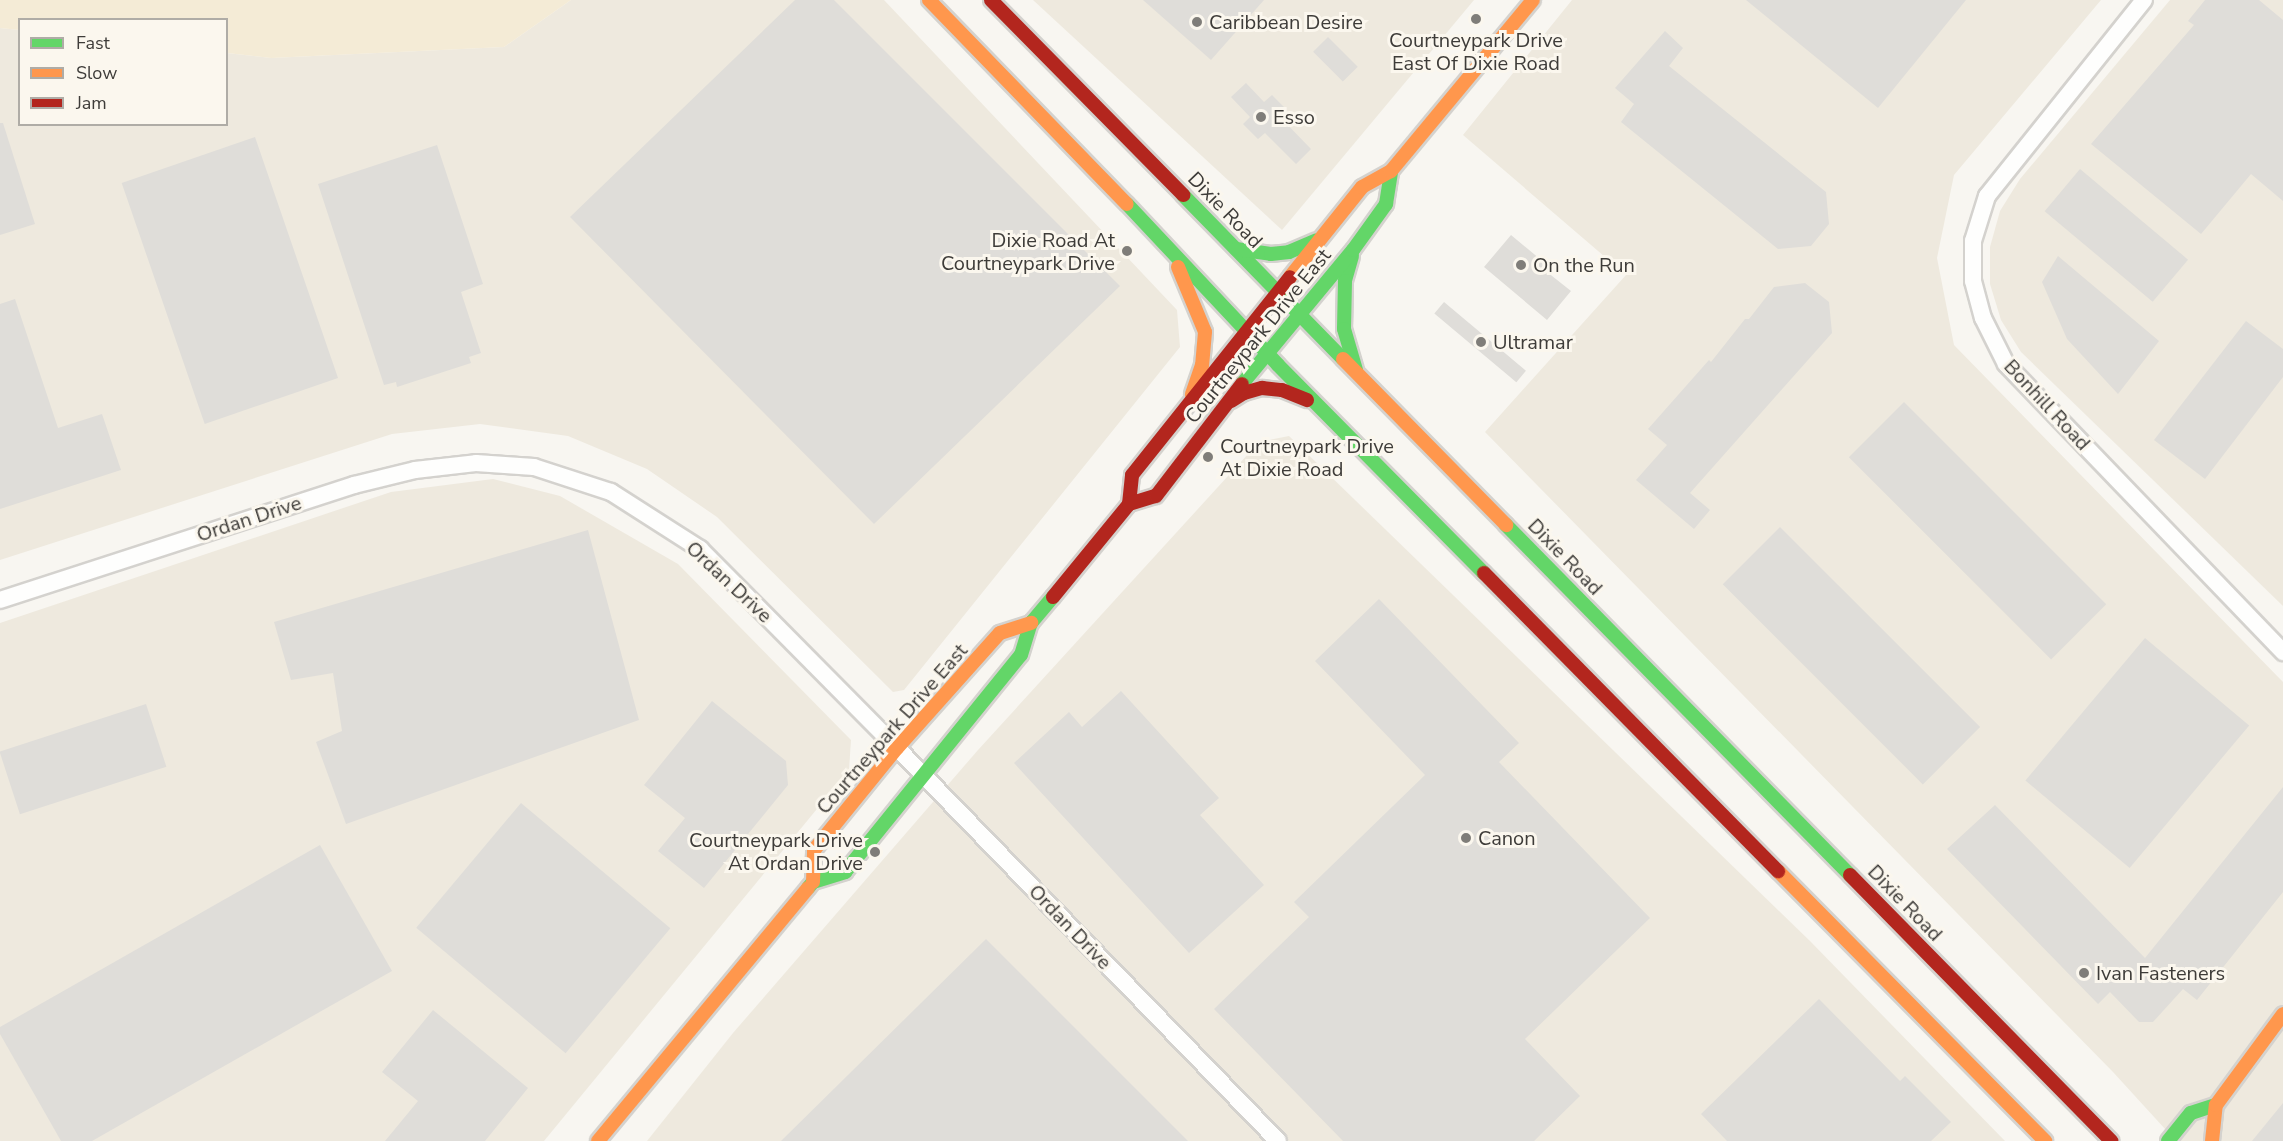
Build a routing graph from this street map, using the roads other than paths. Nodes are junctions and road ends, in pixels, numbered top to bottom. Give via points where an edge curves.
1 (929, 0) edge
2 (991, 0) edge
3 (1533, 0) edge
4 (2144, 0) edge
5 (1391, 171) junction
6 (1323, 236) junction
7 (1168, 246) junction
8 (1236, 249) junction
9 (1353, 250) junction
10 (1278, 292) junction
11 (1299, 315) junction
12 (1248, 333) junction
13 (1267, 354) junction
14 (1356, 372) junction
15 (1227, 403) junction
16 (1317, 404) junction
17 (1188, 407) junction
18 (1129, 504) junction
19 (0, 600) edge
20 (1030, 623) junction
21 (2283, 652) edge
22 (897, 748) junction
23 (924, 775) junction
24 (813, 882) junction
25 (2283, 1014) edge
26 (2216, 1106) junction
27 (2212, 1138) edge
28 (598, 1141) edge
29 (1278, 1141) edge
30 (2045, 1141) edge
31 (2111, 1141) edge
32 (2168, 1141) edge

1 - 7 main road
2 - 8 main road, Dixie Road
3 - 5 main road, Courtneypark Drive East
4 - 21 street, Bonhill Road via 1987,196 1973,241 1973,281 1983,318 2006,364
5 - 6 main road, Courtneypark Drive East via 1362,187
5 - 9 main road, Courtneypark Drive East via 1386,204
6 - 8 main road via 1289,252 1271,254
6 - 10 main road, Courtneypark Drive East
7 - 12 main road
7 - 17 main road via 1205,332 1202,365
8 - 10 main road, Dixie Road
9 - 11 main road, Courtneypark Drive East
9 - 14 main road via 1345,282 1344,329
10 - 11 main road, Dixie Road
10 - 12 main road, Courtneypark Drive East
11 - 13 main road, Courtneypark Drive East
11 - 14 main road, Dixie Road
12 - 13 main road
12 - 17 main road, Courtneypark Drive East
13 - 15 main road, Courtneypark Drive East
13 - 16 main road
14 - 31 main road, Dixie Road
15 - 16 main road via 1263,388 1282,390
15 - 18 main road, Courtneypark Drive East via 1156,496
16 - 30 main road
17 - 18 main road, Courtneypark Drive East via 1132,475
18 - 20 main road
19 - 22 street, Ordan Drive via 354,485 415,470 467,464 534,467 611,492 699,549
20 - 22 main road, Courtneypark Drive East via 1000,633
20 - 23 main road via 1021,655
22 - 23 street, Ordan Drive
22 - 24 main road, Courtneypark Drive East via 814,850
23 - 24 main road via 845,872
23 - 29 street, Ordan Drive
24 - 28 main road
25 - 26 main road
26 - 27 main road
26 - 32 main road via 2191,1113

